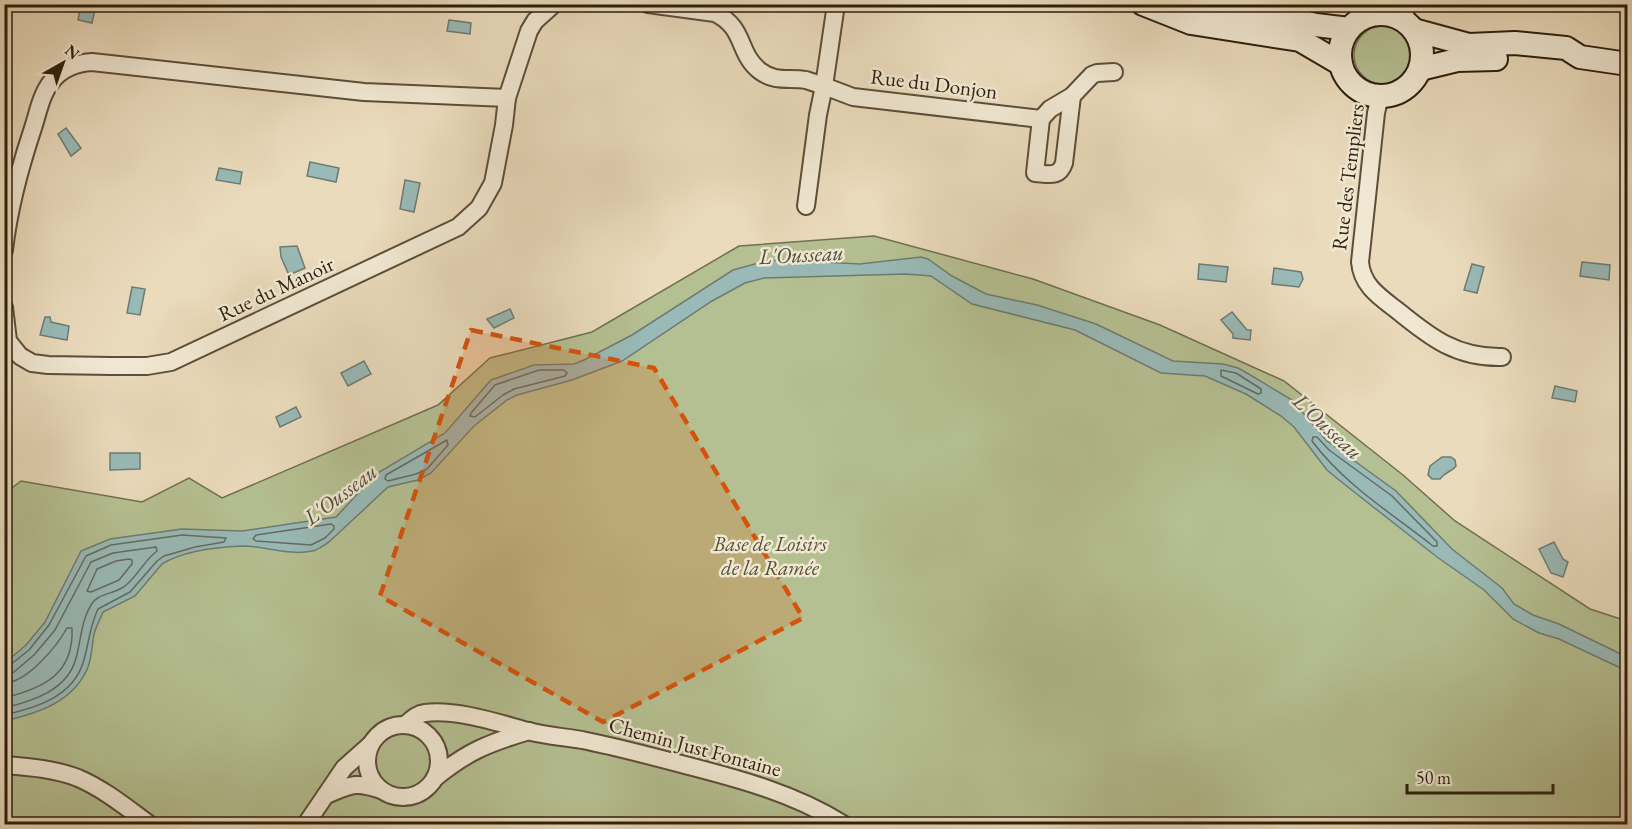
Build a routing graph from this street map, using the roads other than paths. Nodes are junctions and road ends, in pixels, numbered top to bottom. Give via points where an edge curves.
1 (554, 4) edge
2 (648, 4) edge
3 (837, 4) edge
4 (1143, 4) edge
5 (1185, 4) edge
6 (1370, 10) edge
7 (1408, 19) edge
8 (1349, 30) junction
9 (1580, 57) junction
10 (1341, 64) junction
11 (1628, 64) edge
12 (1420, 69) junction
13 (1114, 72) dead end
14 (824, 86) junction
15 (1072, 96) junction
16 (1380, 96) junction
17 (507, 98) junction
18 (1041, 119) junction
19 (806, 206) dead end
20 (4, 250) edge
21 (4, 307) edge
22 (1502, 357) dead end
23 (406, 724) junction
24 (529, 731) junction
25 (371, 743) junction
26 (4, 765) edge
27 (435, 778) junction
28 (381, 790) junction
29 (325, 796) junction
30 (149, 825) edge
31 (306, 825) edge
32 (843, 825) edge

1 - 17 street, Rue du Manoir via 529,31
2 - 14 street via 715,13 736,29 748,58 761,72 787,81 804,80
3 - 14 street
4 - 10 main road via 1191,23 1300,40
5 - 8 main road
6 - 7 main road
6 - 8 main road
7 - 9 main road via 1469,45 1515,43 1566,48
7 - 12 main road via 1420,42
8 - 10 main road via 1340,52
9 - 11 main road
9 - 12 main road via 1559,62 1457,60
10 - 16 main road via 1355,86
12 - 16 main road via 1404,89
13 - 15 street via 1092,75
14 - 18 street, Rue du Donjon via 853,97
14 - 19 street
15 - 18 street
15 - 18 street via 1064,163 1053,175 1035,172
16 - 22 street, Rue des Templiers via 1360,262 1363,278 1374,293 1432,338 1467,353
17 - 20 street via 364,92 80,63 51,81 42,99 16,179
17 - 21 street, Rue du Manoir via 493,183 470,218 179,359 147,366 32,363 20,357 8,341
23 - 24 street, Chemin Just Fontaine via 428,712 477,718
23 - 25 street via 386,729
23 - 27 street via 425,732 438,748
24 - 27 street, Chemin Just Fontaine via 477,748
24 - 32 street, Chemin Just Fontaine via 725,775 801,802
25 - 28 street via 367,763
25 - 29 street via 344,768
26 - 30 street via 39,768 78,778
27 - 28 street via 425,790 411,796 390,795
28 - 29 street via 353,784
29 - 31 street

